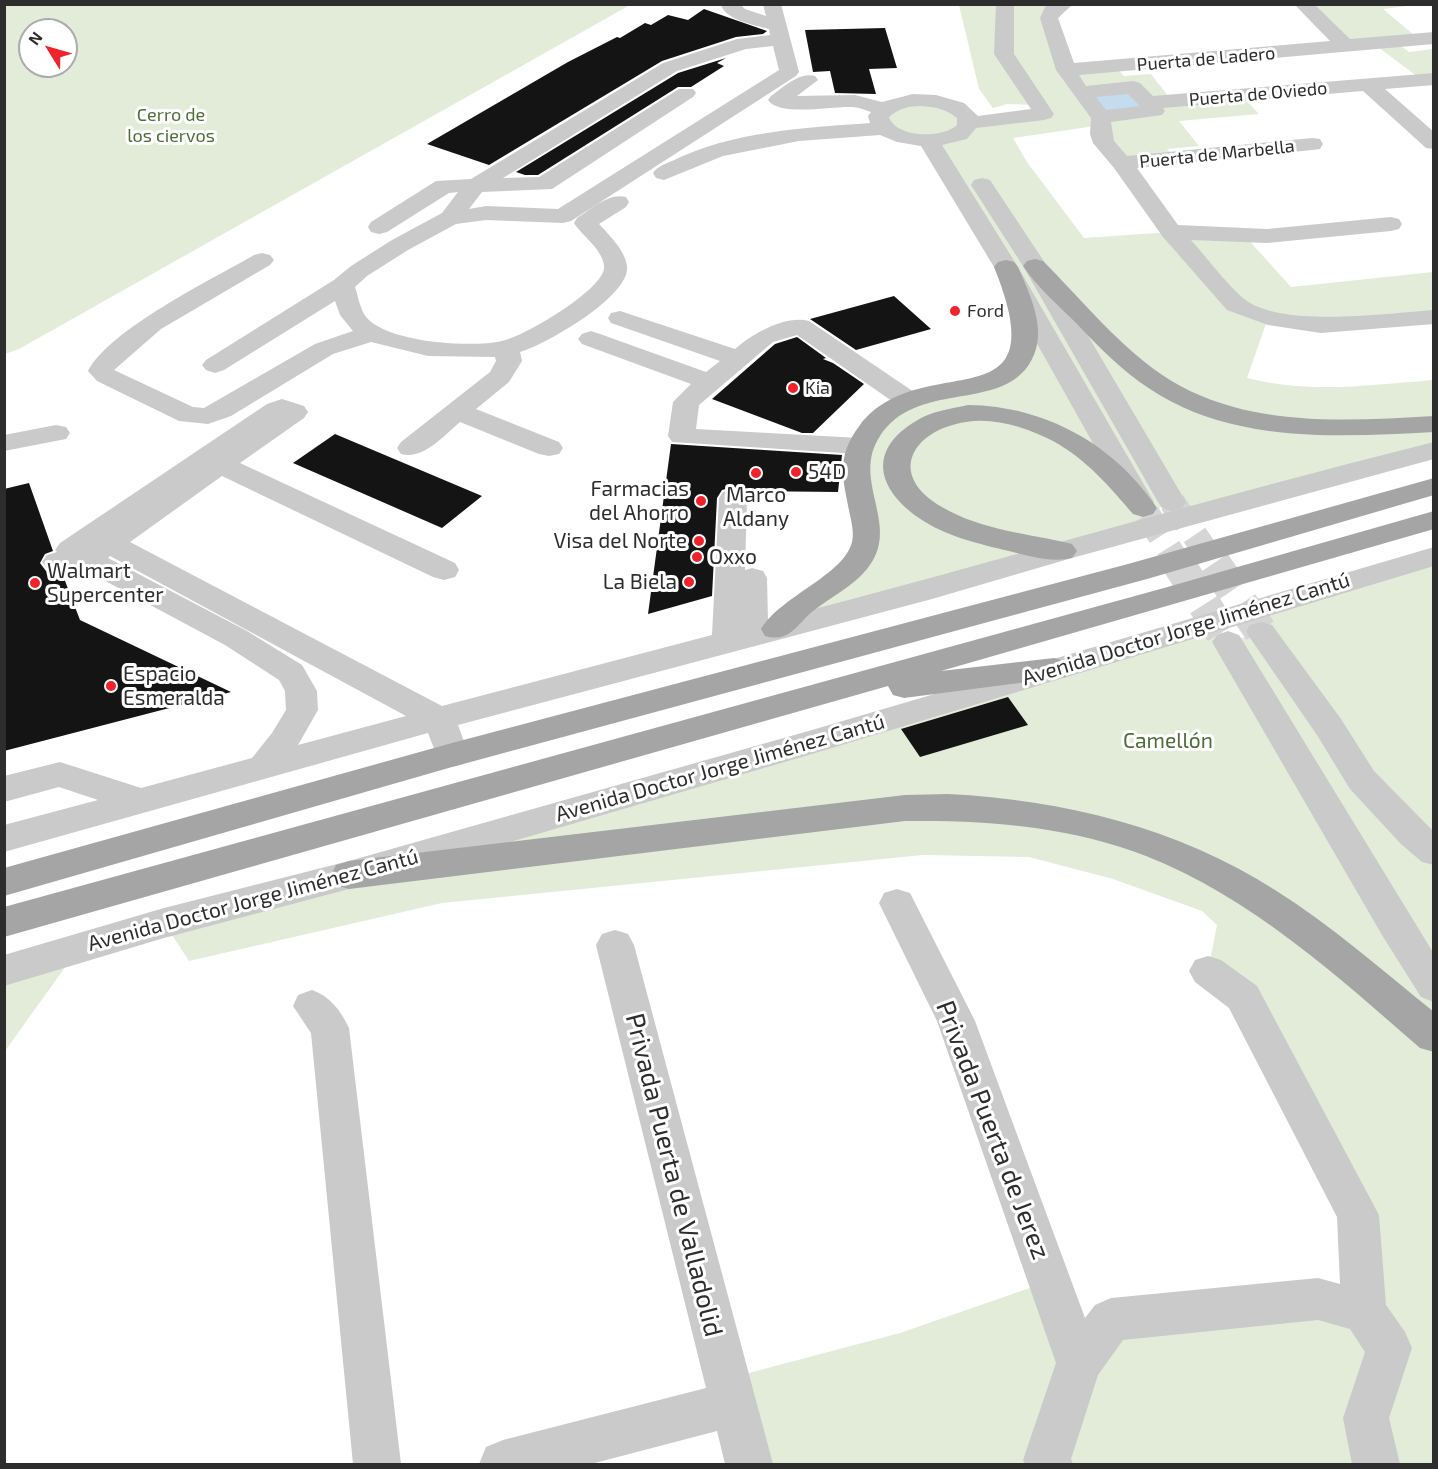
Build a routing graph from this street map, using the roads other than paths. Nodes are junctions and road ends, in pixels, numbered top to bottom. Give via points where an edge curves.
1 (730, 4) edge
2 (1005, 4) edge
3 (1064, 4) edge
4 (1303, 4) edge
5 (779, 5) edge
6 (779, 33) junction
7 (1434, 38) edge
8 (1347, 47) junction
9 (1066, 70) junction
10 (1434, 79) edge
11 (808, 80) dead end
12 (645, 81) junction
13 (1368, 85) junction
14 (747, 98) junction
15 (1148, 103) junction
16 (1060, 107) junction
17 (966, 117) junction
18 (882, 118) junction
19 (769, 126) junction
20 (939, 139) junction
21 (1434, 143) edge
22 (1312, 144) dead end
23 (658, 156) junction
24 (1122, 164) junction
25 (475, 186) junction
26 (589, 210) junction
27 (450, 219) junction
28 (1390, 224) dead end
29 (379, 227) dead end
30 (1171, 232) junction
31 (262, 260) dead end
32 (1035, 266) junction
33 (1006, 267) junction
34 (344, 285) junction
35 (1434, 317) edge
36 (620, 318) dead end
37 (371, 333) junction
38 (591, 339) dead end
39 (506, 349) junction
40 (737, 358) junction
41 (215, 365) dead end
42 (709, 382) junction
43 (908, 400) junction
44 (459, 412) junction
45 (1434, 424) edge
46 (56, 433) dead end
47 (4, 443) edge
48 (860, 446) junction
49 (411, 448) dead end
50 (549, 448) dead end
51 (1434, 450) edge
52 (221, 465) junction
53 (1434, 486) edge
54 (733, 498) dead end
55 (1172, 502) tunnel mouth
56 (1145, 511) joint
57 (1434, 520) edge
58 (79, 550) junction
59 (1062, 551) junction
60 (1434, 556) edge
61 (444, 570) dead end
62 (752, 578) dead end
63 (1261, 632) tunnel mouth
64 (752, 636) junction
65 (1228, 642) tunnel mouth
66 (1054, 669) junction
67 (795, 700) junction
68 (440, 719) junction
69 (452, 755) junction
70 (262, 769) junction
71 (4, 789) edge
72 (142, 802) junction
73 (4, 839) edge
74 (1434, 852) edge
75 (349, 875) junction
76 (4, 882) edge
77 (897, 903) dead end
78 (4, 922) edge
79 (615, 945) dead end
80 (4, 971) edge
81 (1208, 971) dead end
82 (1434, 986) edge
83 (312, 1006) dead end
84 (1434, 1036) edge
85 (1364, 1312) junction
86 (1079, 1362) junction
87 (733, 1404) junction
88 (377, 1464) edge
89 (502, 1464) edge
90 (749, 1464) edge
91 (1049, 1464) edge
92 (1376, 1464) edge

1 - 6 street via 738,13
2 - 16 street via 1004,54
3 - 9 street via 1052,11 1049,18
4 - 8 street
5 - 6 street
6 - 12 street via 670,67
6 - 14 street via 789,72
7 - 8 street, Puerta de Ladero
8 - 9 street, Puerta de Ladero
9 - 16 street
10 - 13 street, Puerta de Oviedo
11 - 18 street via 778,100 784,104 855,101
12 - 25 street
12 - 25 street via 686,93 544,184
13 - 15 street, Puerta de Oviedo
13 - 21 street
14 - 19 street via 744,109
14 - 23 street
15 - 16 street via 1133,87
15 - 16 street via 1155,111
16 - 17 street
16 - 24 street, Puerta de Marbella via 1101,134
17 - 18 street via 947,104 927,100 900,102
17 - 20 street via 966,129
18 - 19 street via 842,125
18 - 20 street via 906,138
19 - 23 street via 705,139
19 - 26 street via 759,141 684,162
20 - 32 street
20 - 33 street
22 - 24 street, Puerta de Marbella
23 - 26 street
24 - 30 street, Puerta de Marbella
25 - 27 street
25 - 29 street via 444,186
26 - 27 street via 563,216 486,213
26 - 39 street via 585,223 610,253 616,269 614,278 604,290 544,333
27 - 34 street via 400,245
28 - 30 street via 1267,236
30 - 35 street, Puerta de Marbella via 1236,305 1268,318 1321,326
31 - 37 street via 152,324 105,363 101,371 188,415 208,416 324,349
32 - 45 main road via 1151,378 1204,406 1248,419 1304,425
32 - 55 street
33 - 43 main road via 1024,322 1024,344 1017,363 997,378
33 - 56 street
34 - 37 street via 348,308
34 - 41 street
36 - 40 street
37 - 39 street via 432,349
38 - 42 street
39 - 44 street via 509,361 500,377
40 - 42 street
40 - 43 street via 764,337 800,326
42 - 48 street via 686,402 682,436
43 - 48 main road via 872,428
44 - 49 street
44 - 50 street
46 - 47 street
48 - 64 main road via 854,472 867,533 861,557 798,608
51 - 59 street
52 - 58 street
52 - 58 street via 295,412 282,406
52 - 61 street
53 - 69 main road via 1136,572
54 - 64 street
56 - 59 main road via 1103,464 1082,447 1051,430 1007,416 971,413 933,422 901,449 895,460 897,473 901,485 916,502 978,534 1022,546
57 - 67 main road, Avenida Doctor Jorge Jiménez Cantú
58 - 68 street
58 - 70 street via 291,673 301,691 302,710
59 - 64 street
60 - 66 street, Avenida Doctor Jorge Jiménez Cantú
62 - 64 street
63 - 74 street via 1362,780
64 - 68 street
65 - 82 street
66 - 67 main road
66 - 75 street, Avenida Doctor Jorge Jiménez Cantú
67 - 78 main road, Avenida Doctor Jorge Jiménez Cantú
68 - 69 street
68 - 70 street
69 - 76 main road
70 - 72 street
71 - 72 street via 60,774
72 - 73 street
75 - 80 street, Avenida Doctor Jorge Jiménez Cantú via 164,923
75 - 84 main road via 905,808 978,807 1053,816 1148,843 1237,884 1285,916
77 - 86 street, Privada Puerta de Jerez via 956,1021
79 - 87 street, Privada Puerta de Valladolid
81 - 85 street via 1243,997 1358,1215
83 - 88 street via 330,1028
85 - 86 street via 1318,1299 1111,1320
85 - 92 street via 1389,1348 1366,1418
86 - 91 street via 1047,1460
87 - 89 street
87 - 90 street, Privada Puerta de Valladolid

